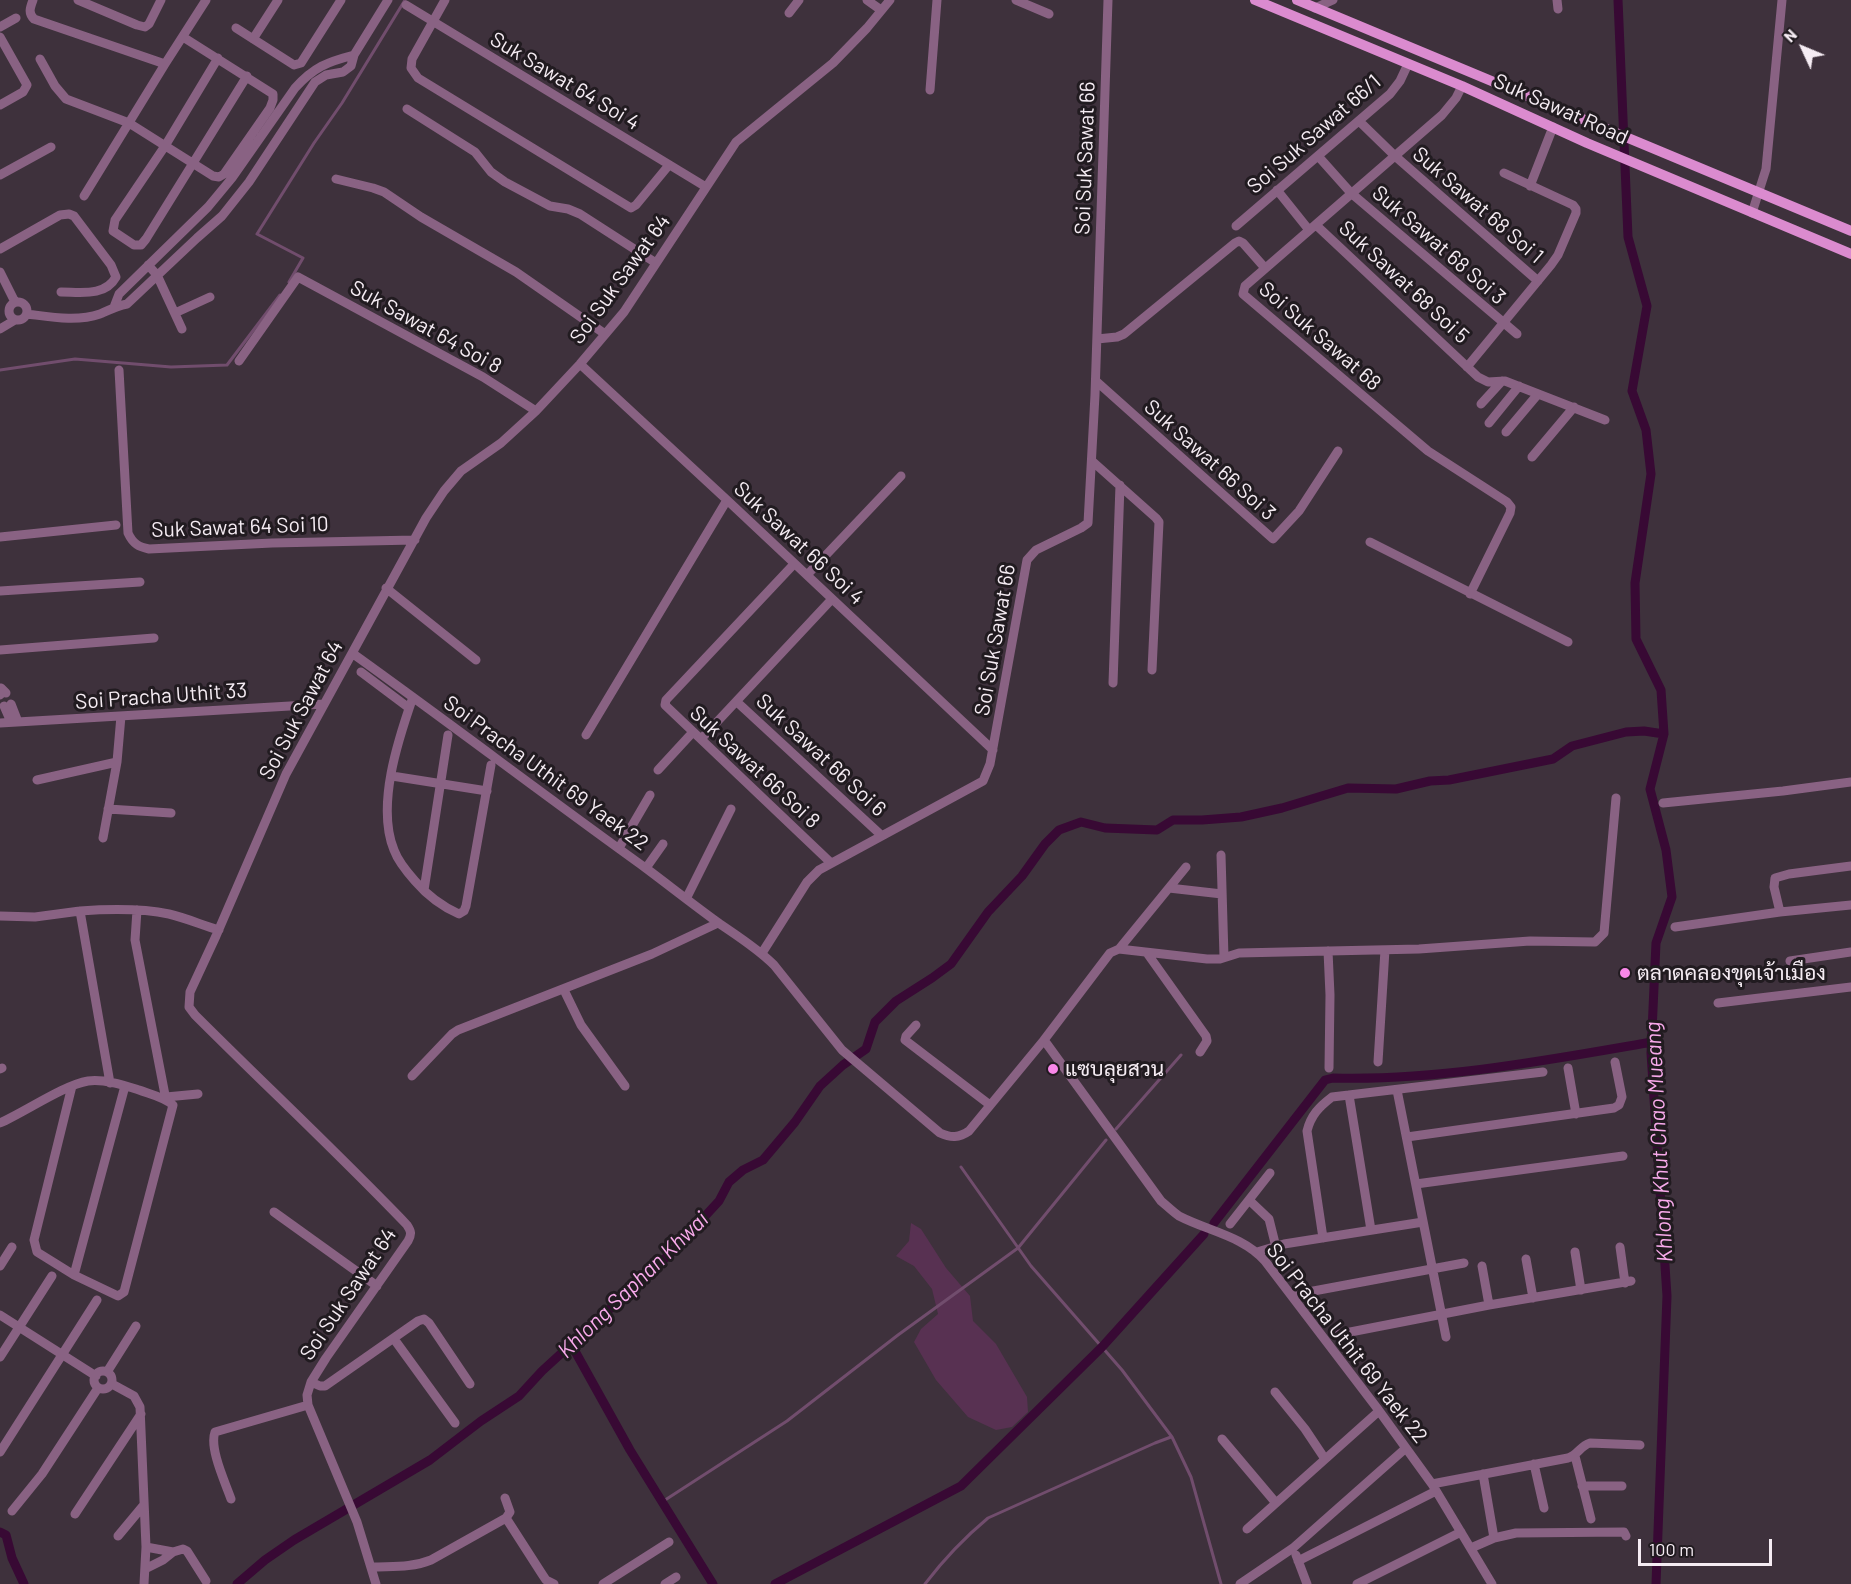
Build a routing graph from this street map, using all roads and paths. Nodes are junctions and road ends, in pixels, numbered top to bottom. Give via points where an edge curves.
1 (33, 0) edge
2 (78, 0) edge
3 (161, 0) edge
4 (278, 0) edge
5 (341, 0) edge
6 (388, 0) edge
7 (445, 0) edge
8 (799, 0) edge
9 (867, 0) edge
10 (890, 0) edge
11 (937, 0) edge
12 (1016, 0) edge
13 (1108, 0) edge
14 (1255, 0) edge
15 (1297, 0) edge
16 (1333, 0) edge
17 (1782, 0) edge
18 (201, 2) edge
19 (406, 5) dead end
20 (1316, 8) junction
21 (881, 10) junction
22 (789, 13) dead end
23 (1049, 14) dead end
24 (16, 18) dead end
25 (433, 22) junction
26 (0, 27) edge
27 (236, 28) dead end
28 (0, 37) edge
29 (183, 37) junction
30 (253, 39) junction
31 (354, 55) junction
32 (40, 58) dead end
33 (218, 58) junction
34 (165, 64) junction
35 (1408, 64) junction
36 (247, 76) junction
37 (306, 76) junction
38 (315, 82) junction
39 (1462, 86) junction
40 (930, 90) dead end
41 (0, 105) edge
42 (407, 108) dead end
43 (1359, 121) junction
44 (129, 123) junction
45 (1553, 128) junction
46 (165, 146) junction
47 (51, 147) dead end
48 (1318, 156) junction
49 (1395, 156) junction
50 (194, 163) junction
51 (669, 165) junction
52 (1504, 173) dead end
53 (0, 175) edge
54 (232, 178) junction
55 (336, 179) dead end
56 (249, 182) junction
57 (1530, 186) junction
58 (706, 187) junction
59 (1277, 190) junction
60 (1351, 193) junction
61 (1760, 193) junction
62 (84, 196) dead end
63 (202, 212) junction
64 (1752, 213) junction
65 (213, 224) junction
66 (1236, 226) dead end
67 (1312, 228) junction
68 (1851, 231) edge
69 (0, 249) edge
70 (1851, 254) edge
71 (656, 263) junction
72 (148, 265) junction
73 (1265, 268) junction
74 (0, 272) edge
75 (158, 275) junction
76 (1538, 281) junction
77 (126, 287) junction
78 (61, 292) dead end
79 (134, 297) junction
80 (210, 297) dead end
81 (15, 302) junction
82 (114, 307) junction
83 (175, 313) junction
84 (27, 314) junction
85 (15, 320) junction
86 (1504, 324) junction
87 (0, 329) edge
88 (182, 329) dead end
89 (605, 334) junction
90 (1517, 334) dead end
91 (1097, 339) junction
92 (239, 361) dead end
93 (580, 364) junction
94 (1467, 366) junction
95 (119, 370) dead end
96 (1096, 381) junction
97 (1502, 381) junction
98 (1520, 386) junction
99 (1538, 393) junction
100 (1481, 404) dead end
101 (1574, 408) junction
102 (536, 411) junction
103 (1605, 420) dead end
104 (1489, 423) dead end
105 (1506, 432) dead end
106 (1338, 451) dead end
107 (1532, 457) dead end
108 (1092, 460) junction
109 (901, 476) dead end
110 (1120, 485) junction
111 (727, 500) junction
112 (116, 525) dead end
113 (0, 537) edge
114 (415, 540) junction
115 (1370, 542) dead end
116 (794, 564) junction
117 (807, 575) junction
118 (140, 582) dead end
119 (386, 588) junction
120 (0, 591) edge
121 (1470, 594) junction
122 (832, 599) junction
123 (154, 638) dead end
124 (1568, 642) dead end
125 (0, 650) edge
126 (352, 652) junction
127 (477, 660) dead end
128 (1152, 670) dead end
129 (361, 672) dead end
130 (1113, 683) dead end
131 (413, 697) junction
132 (737, 702) junction
133 (324, 704) junction
134 (8, 705) dead end
135 (409, 708) junction
136 (121, 716) junction
137 (14, 722) junction
138 (0, 723) edge
139 (693, 732) junction
140 (448, 735) dead end
141 (586, 735) dead end
142 (701, 739) junction
143 (993, 750) junction
144 (117, 762) junction
145 (491, 765) dead end
146 (658, 770) dead end
147 (392, 776) junction
148 (37, 780) dead end
149 (1851, 782) edge
150 (441, 783) junction
151 (487, 791) junction
152 (650, 795) dead end
153 (1616, 798) dead end
154 (1663, 803) dead end
155 (108, 809) junction
156 (731, 810) dead end
157 (171, 813) dead end
158 (881, 835) junction
159 (103, 838) dead end
160 (663, 844) dead end
161 (619, 848) junction
162 (1221, 855) dead end
163 (830, 862) junction
164 (1851, 866) edge
165 (1186, 867) dead end
166 (646, 868) junction
167 (1169, 888) junction
168 (423, 890) junction
169 (1222, 894) junction
170 (687, 897) junction
171 (1851, 905) edge
172 (137, 910) junction
173 (80, 911) junction
174 (1780, 912) junction
175 (0, 916) edge
176 (718, 922) junction
177 (1675, 927) dead end
178 (219, 930) junction
179 (1119, 949) junction
180 (1385, 950) junction
181 (1329, 951) junction
182 (1851, 952) edge
183 (762, 953) junction
184 (1147, 953) junction
185 (1224, 957) junction
186 (1790, 961) dead end
187 (1851, 987) edge
188 (564, 990) junction
189 (1719, 1003) dead end
190 (916, 1025) dead end
191 (1044, 1040) junction
192 (1200, 1052) dead end
193 (1378, 1062) dead end
194 (1615, 1062) dead end
195 (1329, 1068) dead end
196 (1568, 1068) dead end
197 (1543, 1072) dead end
198 (412, 1076) dead end
199 (110, 1083) junction
200 (72, 1086) junction
201 (125, 1086) junction
202 (625, 1086) dead end
203 (1397, 1090) junction
204 (198, 1094) dead end
205 (1349, 1095) junction
206 (166, 1099) junction
207 (990, 1105) junction
208 (1576, 1114) junction
209 (0, 1123) edge
210 (1407, 1137) junction
211 (1623, 1156) dead end
212 (1270, 1173) dead end
213 (1416, 1184) junction
214 (1249, 1200) junction
215 (274, 1212) dead end
216 (1423, 1222) junction
217 (1230, 1224) dead end
218 (1371, 1230) junction
219 (1323, 1238) junction
220 (1276, 1246) junction
221 (12, 1247) dead end
222 (1620, 1247) dead end
223 (1257, 1252) junction
224 (1575, 1252) dead end
225 (1526, 1259) dead end
226 (1464, 1263) dead end
227 (0, 1266) edge
228 (1482, 1266) dead end
229 (1433, 1269) junction
230 (74, 1275) junction
231 (52, 1276) dead end
232 (377, 1286) junction
233 (1581, 1290) junction
234 (1292, 1295) junction
235 (1533, 1298) junction
236 (97, 1300) dead end
237 (1489, 1305) junction
238 (0, 1315) edge
239 (1441, 1315) junction
240 (136, 1326) dead end
241 (20, 1327) junction
242 (1335, 1335) dead end
243 (1446, 1337) dead end
244 (394, 1339) junction
245 (62, 1354) junction
246 (0, 1358) edge
247 (107, 1372) junction
248 (96, 1376) junction
249 (311, 1382) junction
250 (112, 1384) junction
251 (470, 1384) dead end
252 (98, 1388) junction
253 (1275, 1392) dead end
254 (308, 1405) junction
255 (1379, 1411) junction
256 (141, 1414) junction
257 (455, 1423) dead end
258 (1222, 1439) dead end
259 (1640, 1445) dead end
260 (1406, 1448) junction
261 (0, 1452) edge
262 (1575, 1456) junction
263 (1325, 1459) junction
264 (1534, 1464) junction
265 (1483, 1474) junction
266 (1582, 1486) junction
267 (1622, 1486) dead end
268 (1434, 1487) junction
269 (505, 1498) dead end
270 (231, 1499) dead end
271 (1276, 1503) junction
272 (143, 1506) junction
273 (1544, 1508) dead end
274 (12, 1511) dead end
275 (75, 1514) dead end
276 (506, 1518) junction
277 (1590, 1519) dead end
278 (1247, 1529) dead end
279 (1461, 1532) junction
280 (118, 1536) dead end
281 (1626, 1536) dead end
282 (1494, 1538) junction
283 (669, 1542) dead end
284 (146, 1547) junction
285 (1293, 1548) junction
286 (1471, 1548) junction
287 (173, 1552) junction
288 (1298, 1561) junction
289 (372, 1567) junction
290 (145, 1569) junction
291 (676, 1577) dead end
292 (206, 1581) dead end
293 (144, 1584) edge
294 (376, 1584) edge
295 (554, 1584) edge
296 (603, 1584) edge
297 (665, 1584) edge
298 (1240, 1584) edge
299 (1307, 1584) edge
300 (1357, 1584) edge
301 (1492, 1584) edge

1 - 34 street via 29,9 34,20
2 - 3 street via 145,27
4 - 30 street
5 - 30 street via 298,65
6 - 31 street
7 - 25 street
8 - 22 street
9 - 21 street
10 - 21 street, Soi Suk Sawat 64
11 - 40 street
12 - 23 street
13 - 91 street, Soi Suk Sawat 66
14 - 35 main road, Suk Sawat Road
15 - 20 main road, Suk Sawat Road
16 - 20 street
17 - 61 street via 1766,169
18 - 29 street
19 - 25 street, Suk Sawat 64 Soi 4
20 - 61 main road, Suk Sawat Road
21 - 58 street, Soi Suk Sawat 64 via 833,63 736,142
24 - 26 street
25 - 51 street, Suk Sawat 64 Soi 4
25 - 51 street via 412,59 411,69 418,78 626,206 636,205
27 - 30 street
28 - 41 street via 27,85 23,92
29 - 33 street
29 - 34 street
31 - 37 street via 314,69
31 - 38 street via 351,66 343,72
32 - 44 street via 66,99
33 - 36 street
33 - 46 street
34 - 44 street
35 - 39 main road, Suk Sawat Road
35 - 43 street, Soi Suk Sawat 66/1 via 1390,94
36 - 50 street
36 - 50 street via 273,94 270,108 224,174 213,176
37 - 38 street
37 - 54 street
38 - 56 street
39 - 45 main road, Suk Sawat Road
39 - 49 street, Soi Suk Sawat 68 via 1450,106
42 - 71 street via 475,152 505,182 550,206 579,214
43 - 48 street, Soi Suk Sawat 66/1
43 - 49 street, Suk Sawat 68 Soi 1
44 - 46 street
44 - 62 street
45 - 57 street
45 - 64 main road, Suk Sawat Road
46 - 50 street
46 - 50 street via 113,225 113,231 134,245 146,239
47 - 53 street
48 - 59 street, Soi Suk Sawat 66/1
48 - 60 street, Suk Sawat 68 Soi 3
49 - 60 street, Soi Suk Sawat 68
49 - 76 street, Suk Sawat 68 Soi 1
51 - 58 street, Suk Sawat 64 Soi 4
52 - 57 street
54 - 56 street
54 - 63 street
55 - 89 street via 384,192 516,272
56 - 65 street
57 - 76 street via 1576,208 1557,255
58 - 71 street, Soi Suk Sawat 64
59 - 66 street, Soi Suk Sawat 66/1
59 - 67 street, Suk Sawat 68 Soi 5
60 - 67 street, Soi Suk Sawat 68
60 - 86 street, Suk Sawat 68 Soi 3
61 - 64 street
61 - 68 main road, Suk Sawat Road
63 - 65 street
63 - 72 street
64 - 70 main road, Suk Sawat Road
65 - 75 street
67 - 73 street, Soi Suk Sawat 68
67 - 94 street, Suk Sawat 68 Soi 5
69 - 78 street via 60,214 74,216 116,277 104,290
71 - 89 street, Soi Suk Sawat 64
72 - 75 street
72 - 77 street
73 - 91 street via 1239,241 1124,334
73 - 121 street, Soi Suk Sawat 68 via 1245,286 1243,294 1428,451 1511,507
74 - 81 street
75 - 79 street
75 - 83 street
76 - 86 street
77 - 79 street
77 - 82 street
79 - 82 street via 127,304
80 - 83 street
81 - 84 street via 25,304
81 - 85 street via 9,313
82 - 84 street via 82,317
83 - 88 street
84 - 85 street
85 - 87 street
86 - 90 street, Suk Sawat 68 Soi 3
86 - 94 street
89 - 93 street, Soi Suk Sawat 64
91 - 96 street, Soi Suk Sawat 66
92 - 102 street, Suk Sawat 64 Soi 8 via 298,277 483,377
93 - 102 street, Soi Suk Sawat 64
93 - 111 street, Suk Sawat 66 Soi 4
94 - 97 street, Suk Sawat 68 Soi 5 via 1488,382
95 - 114 street, Suk Sawat 64 Soi 10 via 128,533 140,547
96 - 106 street, Suk Sawat 66 Soi 3 via 1273,539 1299,511
96 - 108 street, Soi Suk Sawat 66
97 - 98 street, Suk Sawat 68 Soi 5
97 - 100 street
98 - 99 street, Suk Sawat 68 Soi 5
98 - 104 street
99 - 101 street, Suk Sawat 68 Soi 5
99 - 105 street
101 - 103 street, Suk Sawat 68 Soi 5
101 - 107 street
102 - 114 street, Soi Suk Sawat 64 via 461,471 437,500
108 - 110 street
108 - 143 street, Soi Suk Sawat 66 via 1088,523 1031,553 1027,560
109 - 117 street
110 - 128 street via 1159,522
110 - 130 street
111 - 116 street, Suk Sawat 66 Soi 4
111 - 141 street
112 - 113 street
114 - 119 street, Soi Suk Sawat 64
115 - 121 street
116 - 117 street, Suk Sawat 66 Soi 4
116 - 139 street, Suk Sawat 66 Soi 8 via 666,700 668,710
117 - 122 street, Suk Sawat 66 Soi 4
118 - 120 street
119 - 126 street, Soi Suk Sawat 64
119 - 127 street
121 - 124 street
122 - 132 street
122 - 143 street, Suk Sawat 66 Soi 4
123 - 125 street
126 - 131 street, Soi Pracha Uthit 69 Yaek 22
126 - 133 street, Soi Suk Sawat 64
129 - 135 street
131 - 135 street
131 - 161 street, Soi Pracha Uthit 69 Yaek 22
132 - 142 street
132 - 158 street, Suk Sawat 66 Soi 6
133 - 136 street, Soi Pracha Uthit 33
133 - 178 street, Soi Suk Sawat 64 via 286,774
134 - 137 street
135 - 147 street
136 - 137 street, Soi Pracha Uthit 33
136 - 144 street
137 - 138 street, Soi Pracha Uthit 33
139 - 142 street, Suk Sawat 66 Soi 8
139 - 146 street
140 - 150 street
142 - 163 street, Suk Sawat 66 Soi 8
143 - 158 street, Soi Suk Sawat 66 via 983,781
144 - 148 street
144 - 155 street
145 - 151 street
147 - 150 street
147 - 168 street via 387,817 394,852
149 - 154 street
150 - 151 street
150 - 168 street
151 - 168 street via 464,911 457,913
152 - 161 street
153 - 180 street via 1604,933 1596,942 1530,941
155 - 157 street
155 - 159 street
156 - 170 street
158 - 163 street, Soi Suk Sawat 66
160 - 166 street
161 - 166 street, Soi Pracha Uthit 69 Yaek 22
162 - 169 street
163 - 183 street, Soi Suk Sawat 66 via 807,882
164 - 174 street via 1775,878
165 - 167 street
166 - 170 street, Soi Pracha Uthit 69 Yaek 22
167 - 169 street
167 - 179 street
169 - 185 street
170 - 176 street, Soi Pracha Uthit 69 Yaek 22
171 - 174 street
172 - 173 street
172 - 178 street via 179,916
172 - 206 street via 135,940
173 - 175 street via 35,917
173 - 199 street
174 - 177 street
176 - 183 street, Soi Pracha Uthit 69 Yaek 22
176 - 188 street
178 - 232 street, Soi Suk Sawat 64 via 190,992 189,1006 407,1225 411,1235
179 - 184 street
179 - 191 street via 1110,953
180 - 181 street
180 - 193 street
181 - 185 street via 1239,953
181 - 195 street
182 - 186 street
183 - 207 street, Soi Pracha Uthit 69 Yaek 22 via 842,1050 940,1133 948,1137 962,1135
184 - 185 street
184 - 192 street via 1206,1036
187 - 189 street
188 - 198 street via 458,1030
188 - 202 street via 581,1026
190 - 207 street via 905,1040
191 - 207 street, Soi Pracha Uthit 69 Yaek 22
191 - 223 street, Soi Pracha Uthit 69 Yaek 22 via 1161,1201 1178,1215
194 - 208 street via 1622,1097 1619,1105
196 - 208 street
197 - 203 street
199 - 200 street via 89,1081
199 - 201 street
200 - 209 street
200 - 230 street via 34,1240 37,1252
201 - 206 street
201 - 230 street
203 - 205 street
203 - 210 street
204 - 206 street
205 - 218 street
205 - 219 street via 1332,1097 1321,1106 1310,1118 1307,1131
206 - 230 street via 173,1108 124,1292 118,1296
208 - 210 street
210 - 213 street
211 - 213 street
212 - 214 street
213 - 216 street
214 - 217 street
214 - 220 street via 1269,1219
215 - 232 street
216 - 218 street
216 - 229 street
218 - 219 street
219 - 220 street
220 - 223 street
221 - 227 street
222 - 233 street via 1628,1282
223 - 234 street, Soi Pracha Uthit 69 Yaek 22
224 - 233 street
225 - 235 street
226 - 229 street
228 - 237 street
229 - 234 street
229 - 239 street
231 - 241 street
232 - 249 street, Soi Suk Sawat 64
233 - 235 street
234 - 255 street, Soi Pracha Uthit 69 Yaek 22
235 - 237 street
236 - 245 street
237 - 239 street
238 - 241 street
239 - 242 street
239 - 243 street
240 - 247 street
241 - 245 street
241 - 246 street
244 - 249 street via 325,1386
244 - 251 street via 424,1319
244 - 257 street
245 - 248 street
245 - 261 street
247 - 248 street
247 - 250 street
248 - 252 street
249 - 254 street, Soi Suk Sawat 64
250 - 252 street via 106,1389
250 - 256 street via 134,1396
252 - 274 street via 42,1474
253 - 263 street
254 - 270 street via 215,1432 217,1456
254 - 289 street, Soi Suk Sawat 64
255 - 260 street, Soi Pracha Uthit 69 Yaek 22
255 - 263 street
256 - 272 street
256 - 275 street
258 - 271 street
259 - 262 street via 1590,1443 1583,1445
260 - 268 street, Soi Pracha Uthit 69 Yaek 22
260 - 285 street
262 - 264 street
262 - 266 street
263 - 271 street
264 - 265 street
264 - 273 street
265 - 268 street
265 - 282 street
266 - 267 street
266 - 277 street
268 - 279 street, Soi Pracha Uthit 69 Yaek 22
268 - 288 street
269 - 276 street via 510,1512
271 - 278 street
272 - 280 street
272 - 284 street
276 - 289 street via 419,1565
276 - 295 street via 546,1580
279 - 286 street, Soi Pracha Uthit 69 Yaek 22
279 - 300 street
281 - 282 street via 1624,1532 1569,1531
282 - 286 street
283 - 296 street
284 - 287 street
284 - 290 street
285 - 288 street
285 - 298 street
286 - 301 street, Soi Pracha Uthit 69 Yaek 22
287 - 290 street
287 - 292 street via 188,1551
288 - 299 street
289 - 294 street, Soi Suk Sawat 64
290 - 293 street
291 - 297 street

